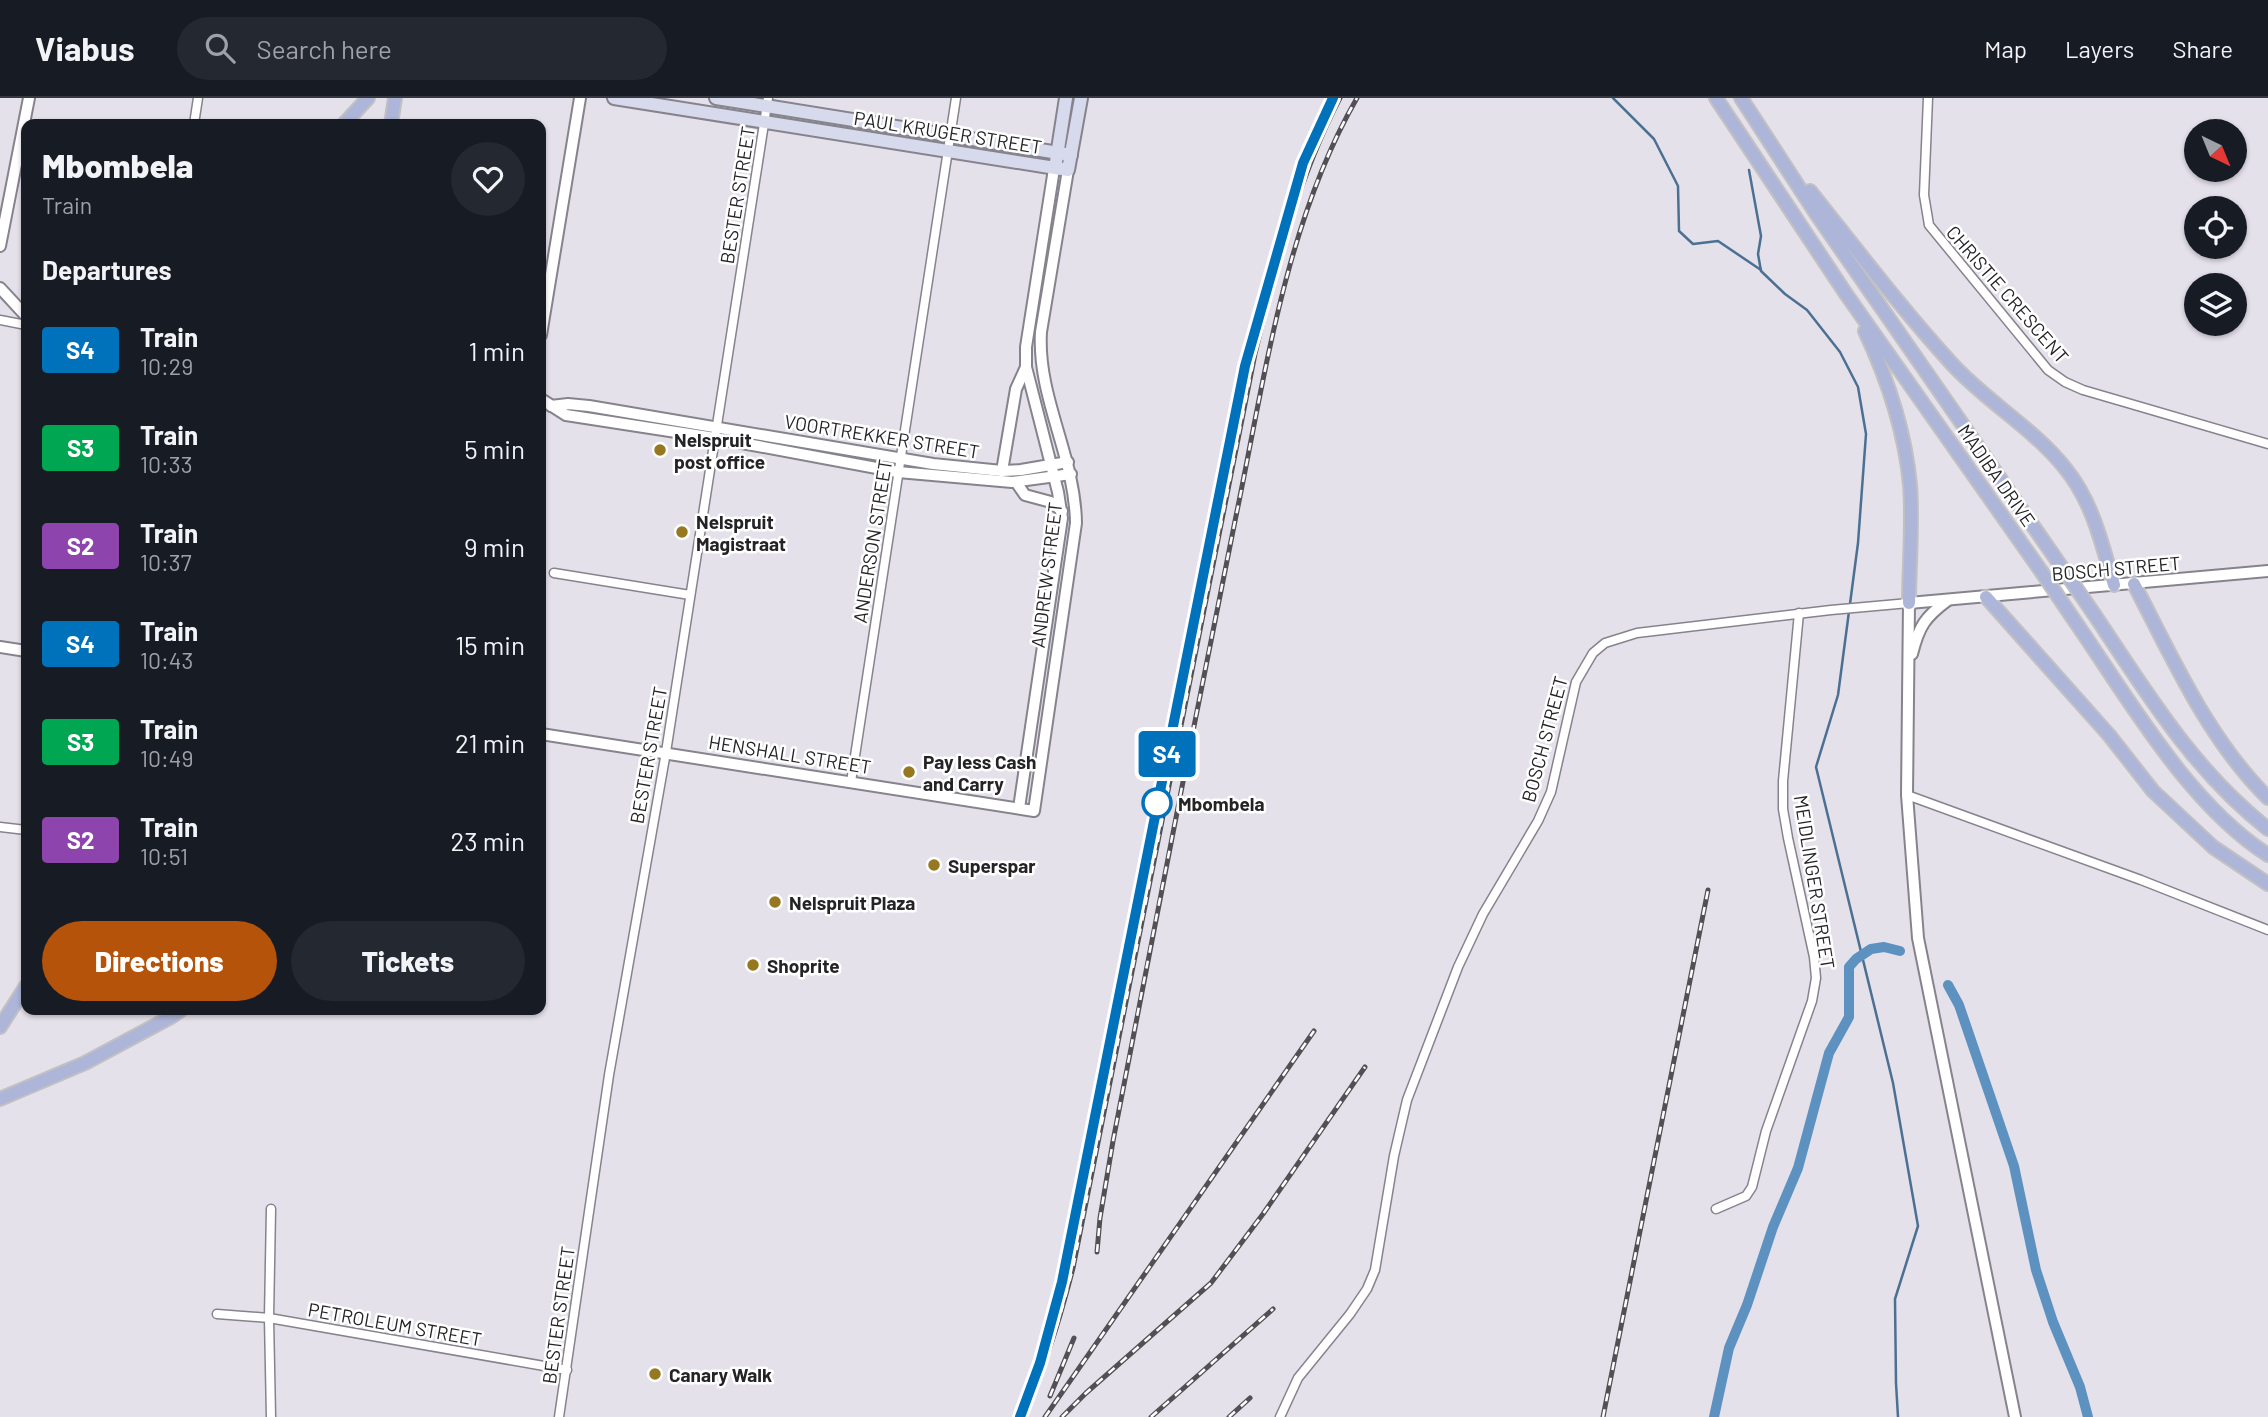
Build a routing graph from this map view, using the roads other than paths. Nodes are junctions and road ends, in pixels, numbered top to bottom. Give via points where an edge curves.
1 (29, 98) edge
2 (198, 98) edge
3 (368, 98) edge
4 (395, 98) edge
5 (580, 98) edge
6 (614, 98) edge
7 (716, 98) edge
8 (956, 98) edge
9 (1066, 98) edge
10 (1081, 98) edge
11 (1716, 98) edge
12 (1741, 98) edge
13 (1928, 98) edge
14 (768, 102) edge
15 (24, 119) edge
16 (195, 119) edge
17 (349, 119) edge
18 (392, 119) edge
19 (764, 121) junction
20 (21, 133) edge
21 (949, 136) junction
22 (1773, 145) junction
23 (947, 151) junction
24 (1058, 154) junction
25 (1071, 155) junction
26 (1054, 169) junction
27 (1068, 170) junction
28 (4, 206) edge
29 (0, 246) edge
30 (0, 288) edge
31 (1846, 294) junction
32 (546, 305) edge
33 (21, 311) edge
34 (0, 320) edge
35 (21, 324) edge
36 (1026, 367) junction
37 (546, 402) edge
38 (716, 432) junction
39 (2268, 444) edge
40 (1068, 462) junction
41 (1050, 465) junction
42 (899, 466) junction
43 (1002, 471) junction
44 (1071, 474) junction
45 (1054, 477) junction
46 (1016, 482) junction
47 (1062, 511) junction
48 (2268, 571) edge
49 (554, 573) dead end
50 (2134, 584) junction
51 (2114, 586) junction
52 (690, 595) junction
53 (1986, 597) junction
54 (1948, 600) junction
55 (1909, 603) junction
56 (1799, 613) junction
57 (0, 647) edge
58 (21, 650) edge
59 (1908, 671) junction
60 (546, 735) edge
61 (666, 752) junction
62 (851, 782) junction
63 (1907, 795) junction
64 (2268, 798) edge
65 (1019, 808) junction
66 (1034, 811) joint
67 (0, 827) edge
68 (2268, 829) edge
69 (21, 830) edge
70 (2268, 855) edge
71 (2268, 884) edge
72 (2268, 930) edge
73 (21, 994) edge
74 (174, 1015) edge
75 (0, 1027) edge
76 (0, 1099) edge
77 (271, 1209) dead end
78 (1716, 1209) dead end
79 (217, 1314) dead end
80 (269, 1318) junction
81 (567, 1370) junction
82 (271, 1417) edge
83 (559, 1417) edge
84 (1280, 1417) edge
85 (2015, 1417) edge

1 - 15 street
2 - 16 street
3 - 17 main road
4 - 18 main road
5 - 32 street
6 - 19 main road, PAUL KRUGER STREET
7 - 14 main road, PAUL KRUGER STREET
8 - 21 street, ANDERSON STREET
9 - 24 main road, ANDREW STREET
10 - 25 main road, ANDREW STREET
11 - 31 main road, MADIBA DRIVE
12 - 22 main road, MADIBA DRIVE
13 - 39 street, CHRISTIE CRESCENT via 1924,195 1929,225 2048,370 2084,390
14 - 19 street, BESTER STREET
14 - 21 main road, PAUL KRUGER STREET
19 - 23 main road, PAUL KRUGER STREET
19 - 38 street, BESTER STREET
20 - 28 street
21 - 23 street, ANDERSON STREET
21 - 24 main road, PAUL KRUGER STREET
22 - 51 main road via 1902,309 1954,366 2066,469 2087,503
22 - 68 main road, MADIBA DRIVE, bridge via 2173,733 2239,806
23 - 26 main road, PAUL KRUGER STREET
23 - 42 street, ANDERSON STREET
24 - 25 main road, PAUL KRUGER STREET
24 - 26 main road, ANDREW STREET
25 - 27 main road, ANDREW STREET
26 - 27 main road, PAUL KRUGER STREET
26 - 36 street, ANDREW STREET
27 - 40 street, ANDREW STREET via 1040,352
28 - 29 street
30 - 33 street
31 - 55 main road via 1895,404 1904,447 1910,486
31 - 70 main road, MADIBA DRIVE, bridge via 2186,780
34 - 35 street
36 - 41 street, ANDREW STREET
36 - 43 street via 1016,389
37 - 38 street, VOORTREKKER STREET via 566,415
38 - 42 street, VOORTREKKER STREET
38 - 52 street, BESTER STREET
40 - 41 street, VOORTREKKER STREET
40 - 44 street, ANDREW STREET
41 - 43 street, VOORTREKKER STREET
41 - 45 street, ANDREW STREET
42 - 43 street, VOORTREKKER STREET
42 - 46 street, VOORTREKKER STREET
42 - 62 street, ANDERSON STREET
44 - 45 street, VOORTREKKER STREET
44 - 66 street, ANDREW STREET via 1076,523
45 - 46 street, VOORTREKKER STREET
45 - 47 street, ANDREW STREET
46 - 47 street via 1025,495 1051,502
47 - 65 street, ANDREW STREET
48 - 50 street, BOSCH STREET
49 - 52 street
50 - 51 street, BOSCH STREET
50 - 64 main road via 2224,747
51 - 53 street, BOSCH STREET
52 - 61 street, BESTER STREET
53 - 54 street, BOSCH STREET
53 - 71 main road via 2153,791 2213,847
54 - 55 street, BOSCH STREET
54 - 59 street via 1922,623
55 - 56 street, BOSCH STREET
55 - 59 street
56 - 78 street, MEIDLINGER STREET via 1783,809 1814,957 1812,1001 1766,1131 1752,1187 1746,1196
56 - 84 street, BOSCH STREET via 1637,633 1605,643 1584,665 1551,792 1483,914 1408,1100 1375,1270 1350,1314 1298,1378
57 - 58 street
59 - 63 street
60 - 61 street, HENSHALL STREET
61 - 62 street, HENSHALL STREET
61 - 81 street, BESTER STREET via 609,1075
62 - 65 street, HENSHALL STREET
63 - 72 street
63 - 85 street via 1918,938
65 - 66 street, HENSHALL STREET
67 - 69 street
73 - 75 main road
74 - 76 main road via 85,1063
77 - 80 street
79 - 80 street, PETROLEUM STREET
80 - 81 street, PETROLEUM STREET
80 - 82 street
81 - 83 street, BESTER STREET

